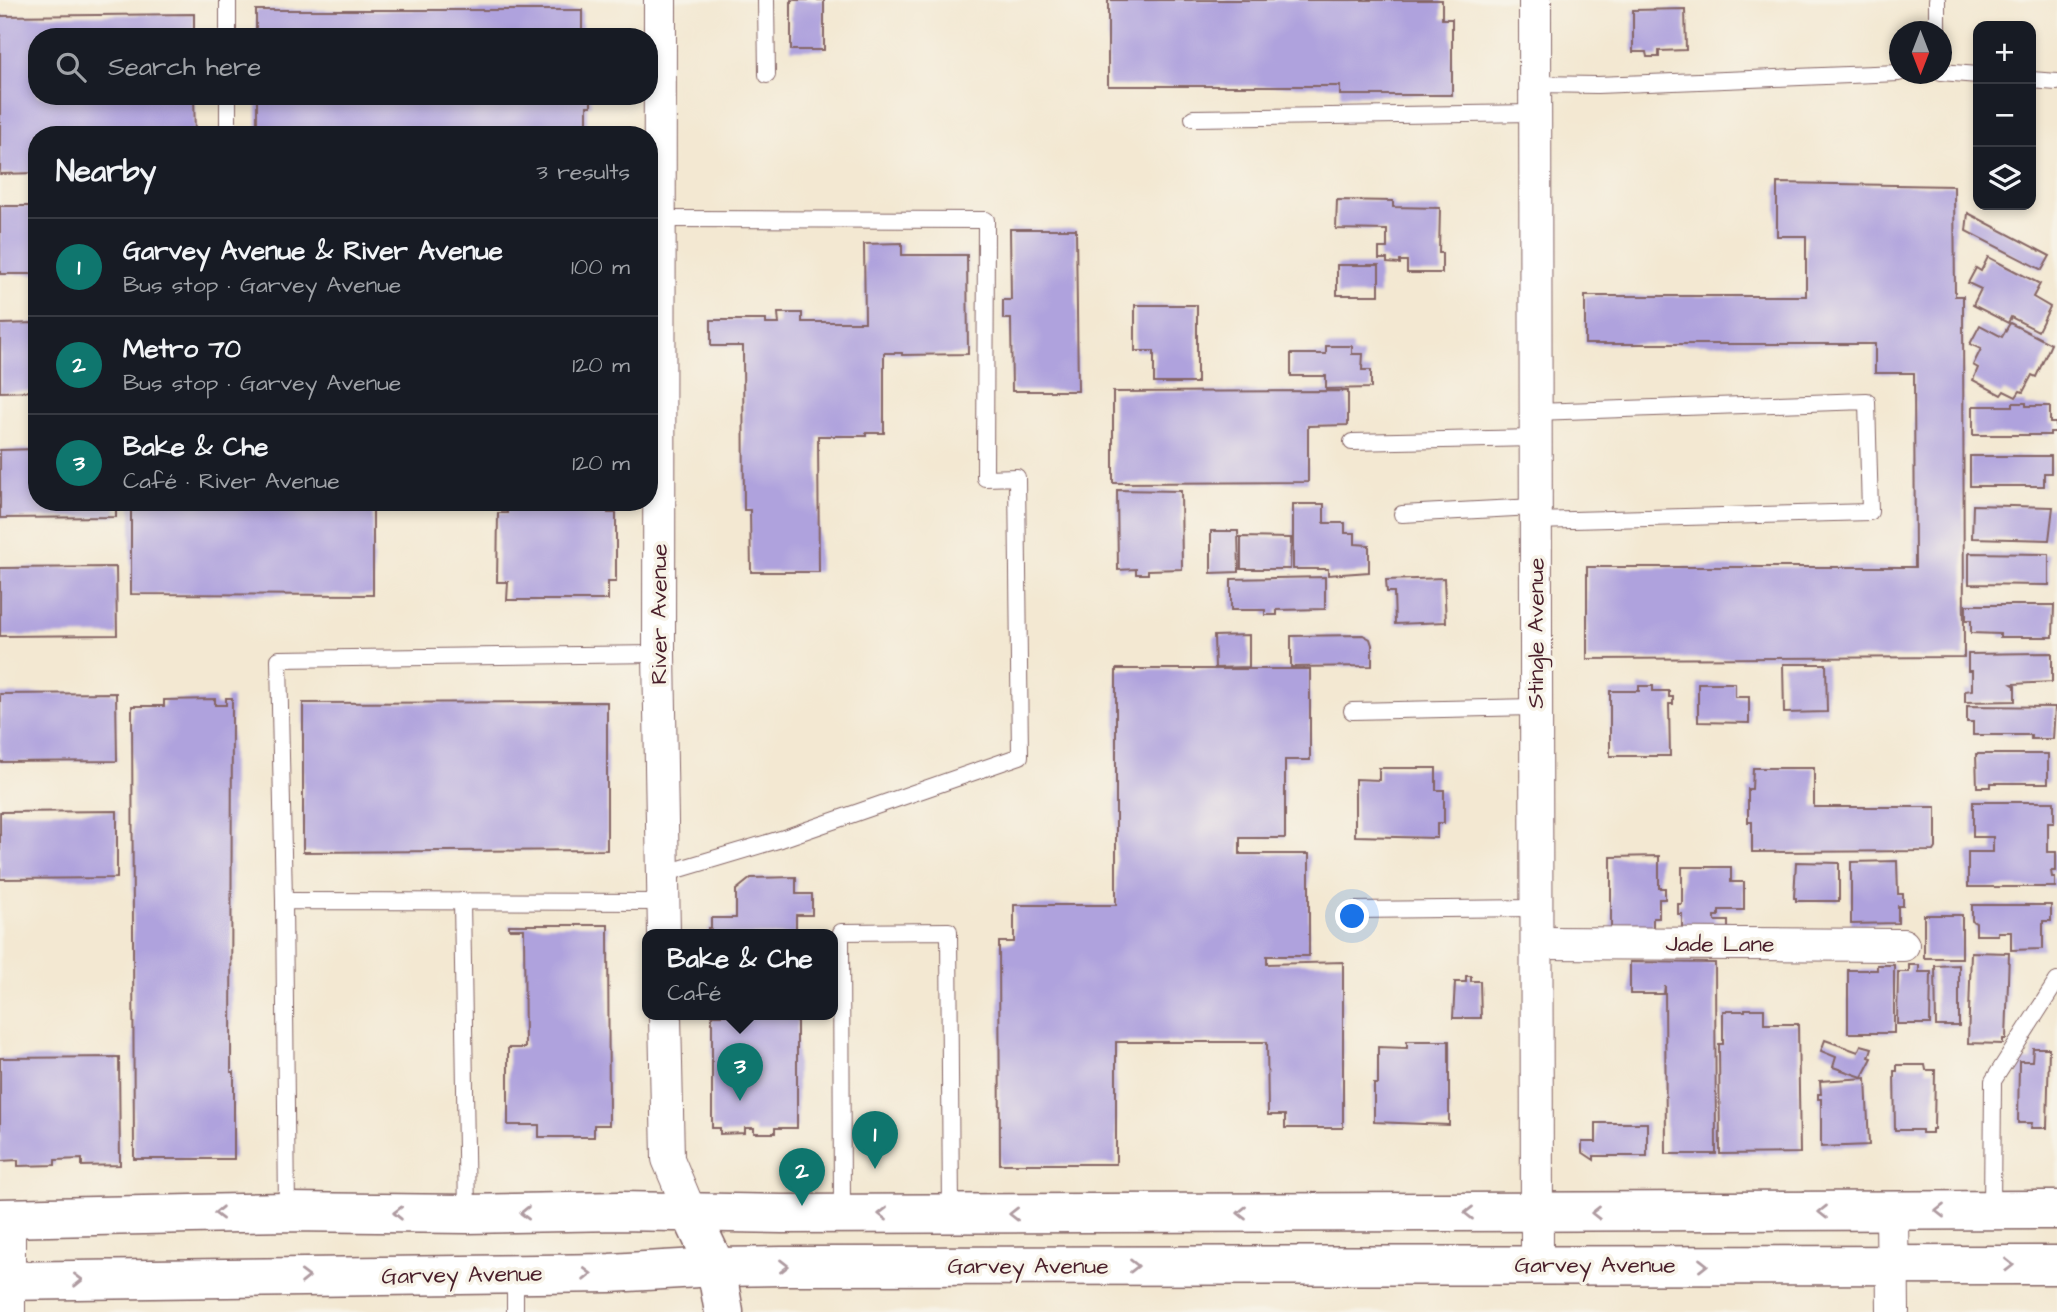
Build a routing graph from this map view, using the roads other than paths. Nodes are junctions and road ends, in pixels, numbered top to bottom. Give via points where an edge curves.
1 (228, 0) edge
2 (660, 0) edge
3 (766, 0) edge
4 (1535, 0) edge
5 (1937, 0) edge
6 (1937, 21) edge
7 (228, 28) edge
8 (1889, 73) edge
9 (1952, 73) edge
10 (767, 75) dead end
11 (1973, 75) edge
12 (2036, 80) edge
13 (2057, 82) edge
14 (1535, 99) junction
15 (228, 105) edge
16 (1193, 118) dead end
17 (228, 126) edge
18 (659, 219) junction
19 (658, 241) edge
20 (1535, 425) junction
21 (1352, 442) dead end
22 (657, 511) edge
23 (1402, 514) dead end
24 (1535, 514) junction
25 (659, 654) junction
26 (1536, 707) junction
27 (1352, 711) dead end
28 (663, 888) junction
29 (284, 901) junction
30 (462, 901) junction
31 (1536, 908) junction
32 (1355, 910) dead end
33 (664, 929) edge
34 (1537, 943) junction
35 (1903, 945) dead end
36 (2057, 981) edge
37 (665, 1020) edge
38 (2057, 1210) edge
39 (1892, 1211) junction
40 (1992, 1211) junction
41 (287, 1212) junction
42 (1537, 1213) junction
43 (467, 1214) junction
44 (691, 1214) junction
45 (842, 1214) junction
46 (951, 1214) junction
47 (5, 1218) edge
48 (1537, 1265) junction
49 (1892, 1265) junction
50 (2057, 1265) edge
51 (716, 1267) junction
52 (515, 1275) junction
53 (6, 1291) edge
54 (515, 1312) edge
55 (724, 1312) edge
56 (1893, 1312) edge

1 - 7 lane
2 - 18 street, River Avenue
3 - 10 lane
4 - 14 street, Stingle Avenue
5 - 6 lane
8 - 14 lane via 1597,85
9 - 11 lane
12 - 13 lane
14 - 16 lane
14 - 20 street, Stingle Avenue
15 - 17 lane
18 - 19 street, River Avenue
18 - 28 lane via 986,219 985,478 1017,477 1020,756 781,839
20 - 21 lane
20 - 24 street, Stingle Avenue
20 - 24 lane via 1867,401 1870,512
22 - 25 street, River Avenue
23 - 24 lane
24 - 26 street, Stingle Avenue
25 - 28 street, River Avenue
25 - 29 lane via 279,659
26 - 27 lane
26 - 31 street, Stingle Avenue
28 - 30 lane
28 - 33 street, River Avenue
29 - 30 lane
29 - 41 lane
30 - 43 lane
31 - 32 lane
31 - 34 street, Stingle Avenue
34 - 35 street, Jade Lane
34 - 42 street, Stingle Avenue
36 - 40 lane via 1993,1081
37 - 44 street via 668,1159
38 - 40 main road
40 -> 39 main road
39 -> 42 main road
39 - 49 street
43 -> 41 main road
41 -> 47 main road
42 -> 46 main road
42 - 48 street, Stingle Avenue
44 -> 43 main road
44 - 45 main road
44 - 51 main road
46 -> 45 main road
45 - 46 lane via 841,932 949,931
47 - 53 street
48 -> 49 main road, Garvey Avenue
51 -> 48 main road, Garvey Avenue
49 -> 50 main road, Garvey Avenue
49 - 56 street
52 -> 51 main road, Garvey Avenue
51 - 55 main road
53 -> 52 main road, Garvey Avenue
52 - 54 lane

